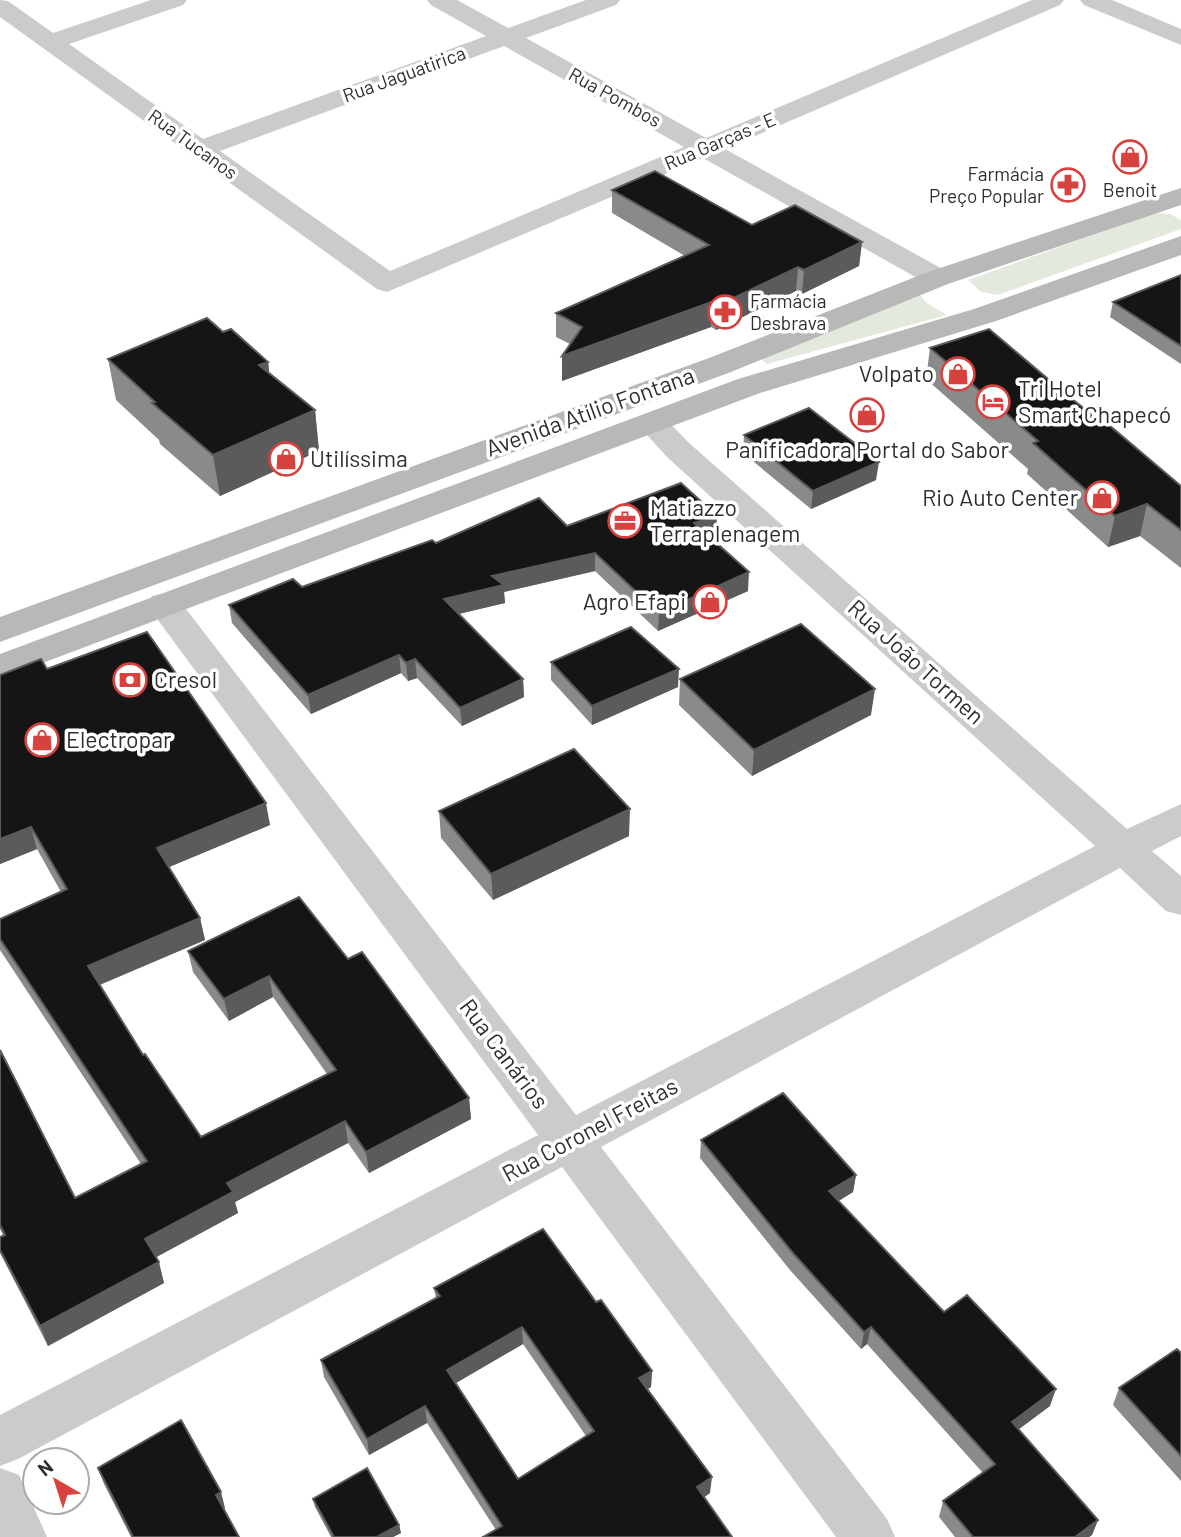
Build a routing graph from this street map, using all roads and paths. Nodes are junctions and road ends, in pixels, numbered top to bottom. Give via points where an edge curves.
1 (175, 0) edge
2 (439, 0) edge
3 (608, 0) edge
4 (1052, 0) edge
5 (1092, 0) edge
6 (0, 6) edge
7 (506, 37) junction
8 (1181, 38) edge
9 (49, 41) junction
10 (706, 147) junction
11 (200, 149) junction
12 (1181, 196) edge
13 (1152, 205) junction
14 (1181, 213) edge
15 (1181, 244) edge
16 (938, 278) junction
17 (387, 283) joint
18 (985, 315) junction
19 (653, 424) junction
20 (164, 604) junction
21 (0, 630) edge
22 (0, 667) edge
23 (1181, 818) edge
24 (1125, 848) junction
25 (1181, 900) edge
26 (570, 1141) junction
27 (0, 1442) edge
28 (0, 1493) edge
29 (20, 1537) edge
30 (869, 1537) edge

1 - 9 street
2 - 7 street, Rua Pombos
3 - 7 street, Rua Jaguatirica
4 - 10 street, Rua Garças - E
5 - 8 street
6 - 9 street, Rua Tucanos
7 - 10 street, Rua Pombos
7 - 11 street, Rua Jaguatirica
9 - 11 street, Rua Tucanos
10 - 16 street, Rua Pombos
10 - 17 street, Rua Garças - E
11 - 17 street, Rua Tucanos
12 - 13 main road, Avenida Atílio Fontana
13 - 14 main road
13 - 16 main road, Avenida Atílio Fontana
15 - 18 main road, Avenida Atílio Fontana
16 - 18 main road via 939,289 949,300
16 - 21 main road, Avenida Atílio Fontana via 720,365
18 - 19 main road, Avenida Atílio Fontana via 749,386
19 - 20 main road, Avenida Atílio Fontana
19 - 24 street, Rua João Tormen
20 - 22 main road, Avenida Atílio Fontana
20 - 26 street, Rua Canários
23 - 24 street, Rua Coronel Freitas
24 - 25 street, Rua João Tormen
24 - 26 street, Rua Coronel Freitas
26 - 27 street, Rua Coronel Freitas
26 - 30 street, Rua Canários
28 - 29 street

